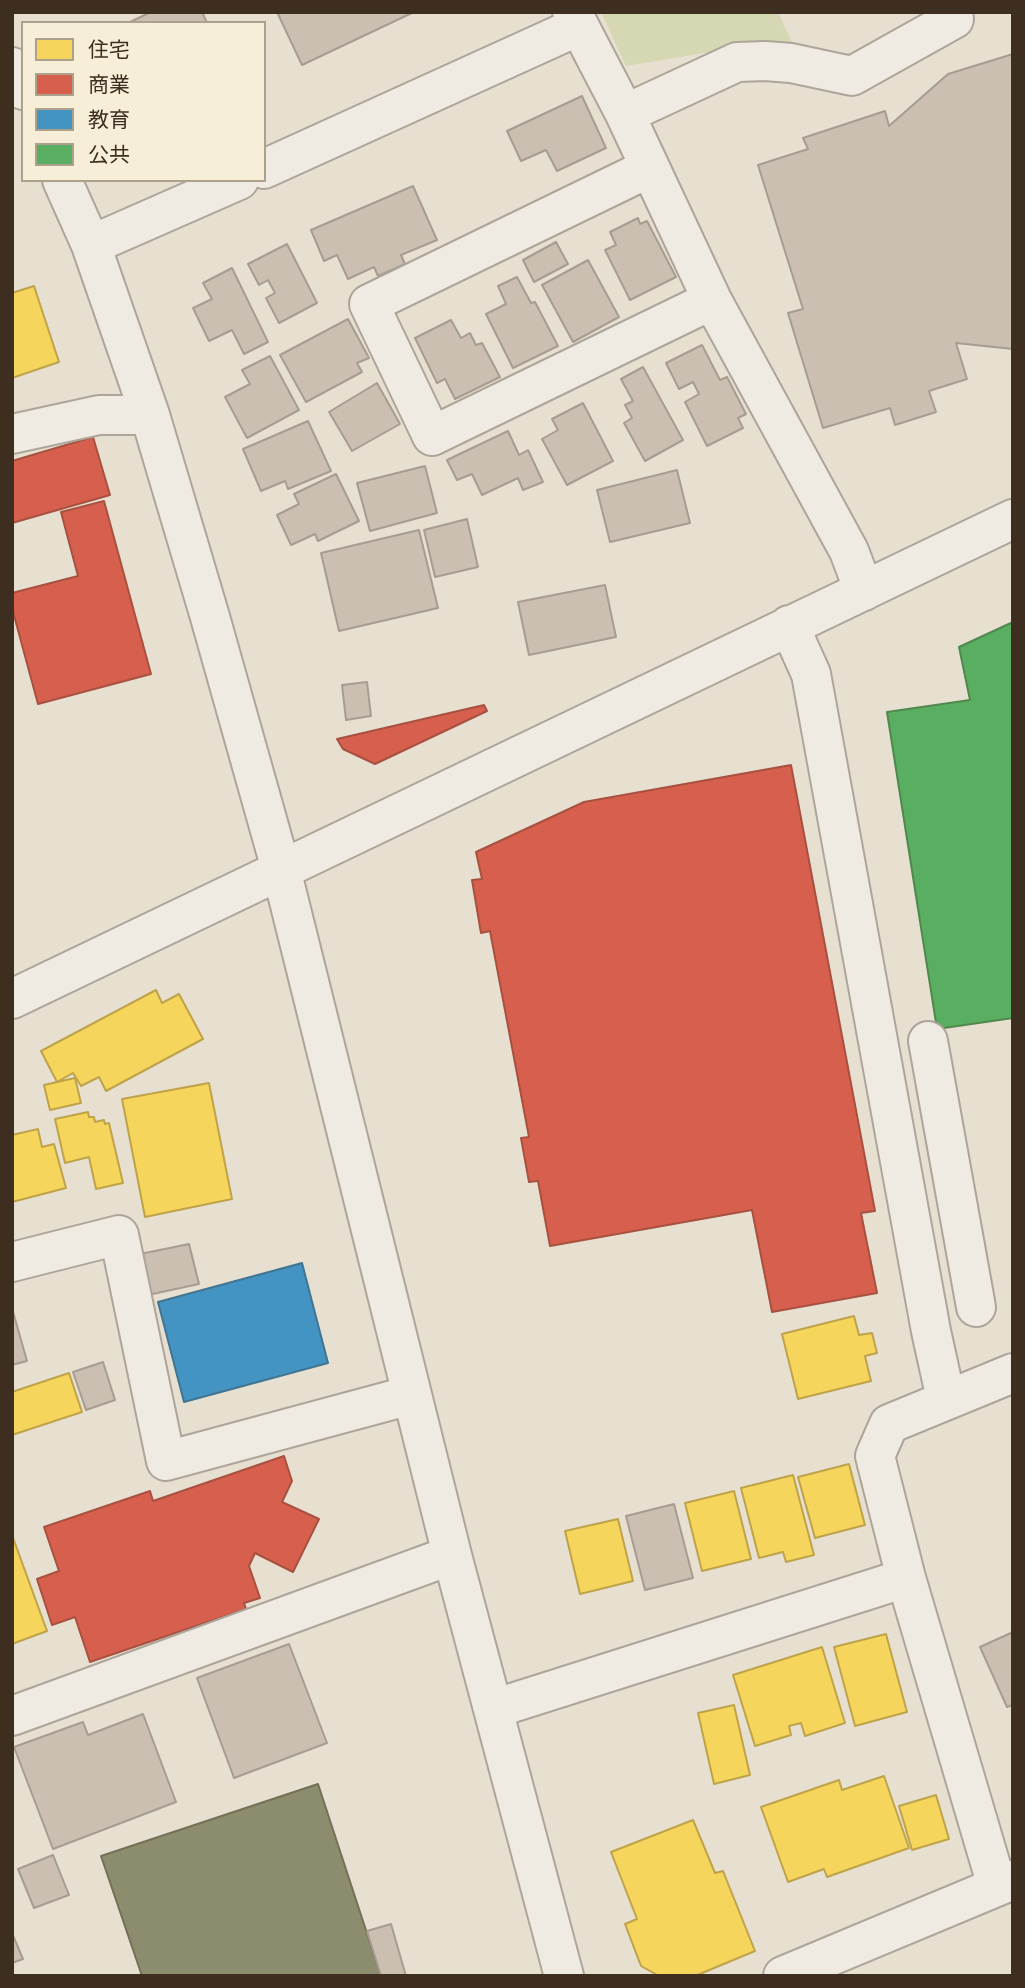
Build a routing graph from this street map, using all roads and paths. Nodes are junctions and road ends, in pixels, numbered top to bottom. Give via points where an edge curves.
1 (952, 12) edge
2 (576, 19) edge
3 (12, 67) edge
4 (21, 86) edge
5 (625, 114) junction
6 (266, 168) edge
7 (649, 168) junction
8 (63, 182) edge
9 (234, 182) edge
10 (90, 245) junction
11 (712, 300) junction
12 (150, 415) junction
13 (12, 434) edge
14 (1013, 519) edge
15 (864, 591) junction
16 (789, 625) junction
17 (281, 869) junction
18 (12, 999) edge
19 (928, 1041) dead end
20 (12, 1262) edge
21 (976, 1307) dead end
22 (1013, 1373) edge
23 (411, 1395) junction
24 (947, 1399) junction
25 (452, 1555) junction
26 (906, 1578) junction
27 (493, 1709) junction
28 (12, 1716) edge
29 (1005, 1883) edge
30 (828, 1967) edge
31 (564, 1976) edge
32 (783, 1976) edge

1 - 5 street via 954,19 852,76 791,63 737,62
2 - 5 street
2 - 6 street
3 - 4 street
5 - 7 street
7 - 11 street
7 - 11 street via 369,304 403,376 432,436
8 - 10 street
9 - 10 street
10 - 12 street
11 - 15 street via 849,551
12 - 13 street via 99,415
12 - 17 street
14 - 15 street
15 - 16 street
16 - 17 street
16 - 24 street via 811,674
17 - 18 street
17 - 23 street
19 - 21 street
20 - 23 street via 119,1235 166,1461
22 - 24 street
23 - 25 street
24 - 26 street via 889,1424 875,1456
25 - 27 street
25 - 28 street
26 - 27 street
26 - 29 street
27 - 31 street
29 - 30 street
30 - 32 street

